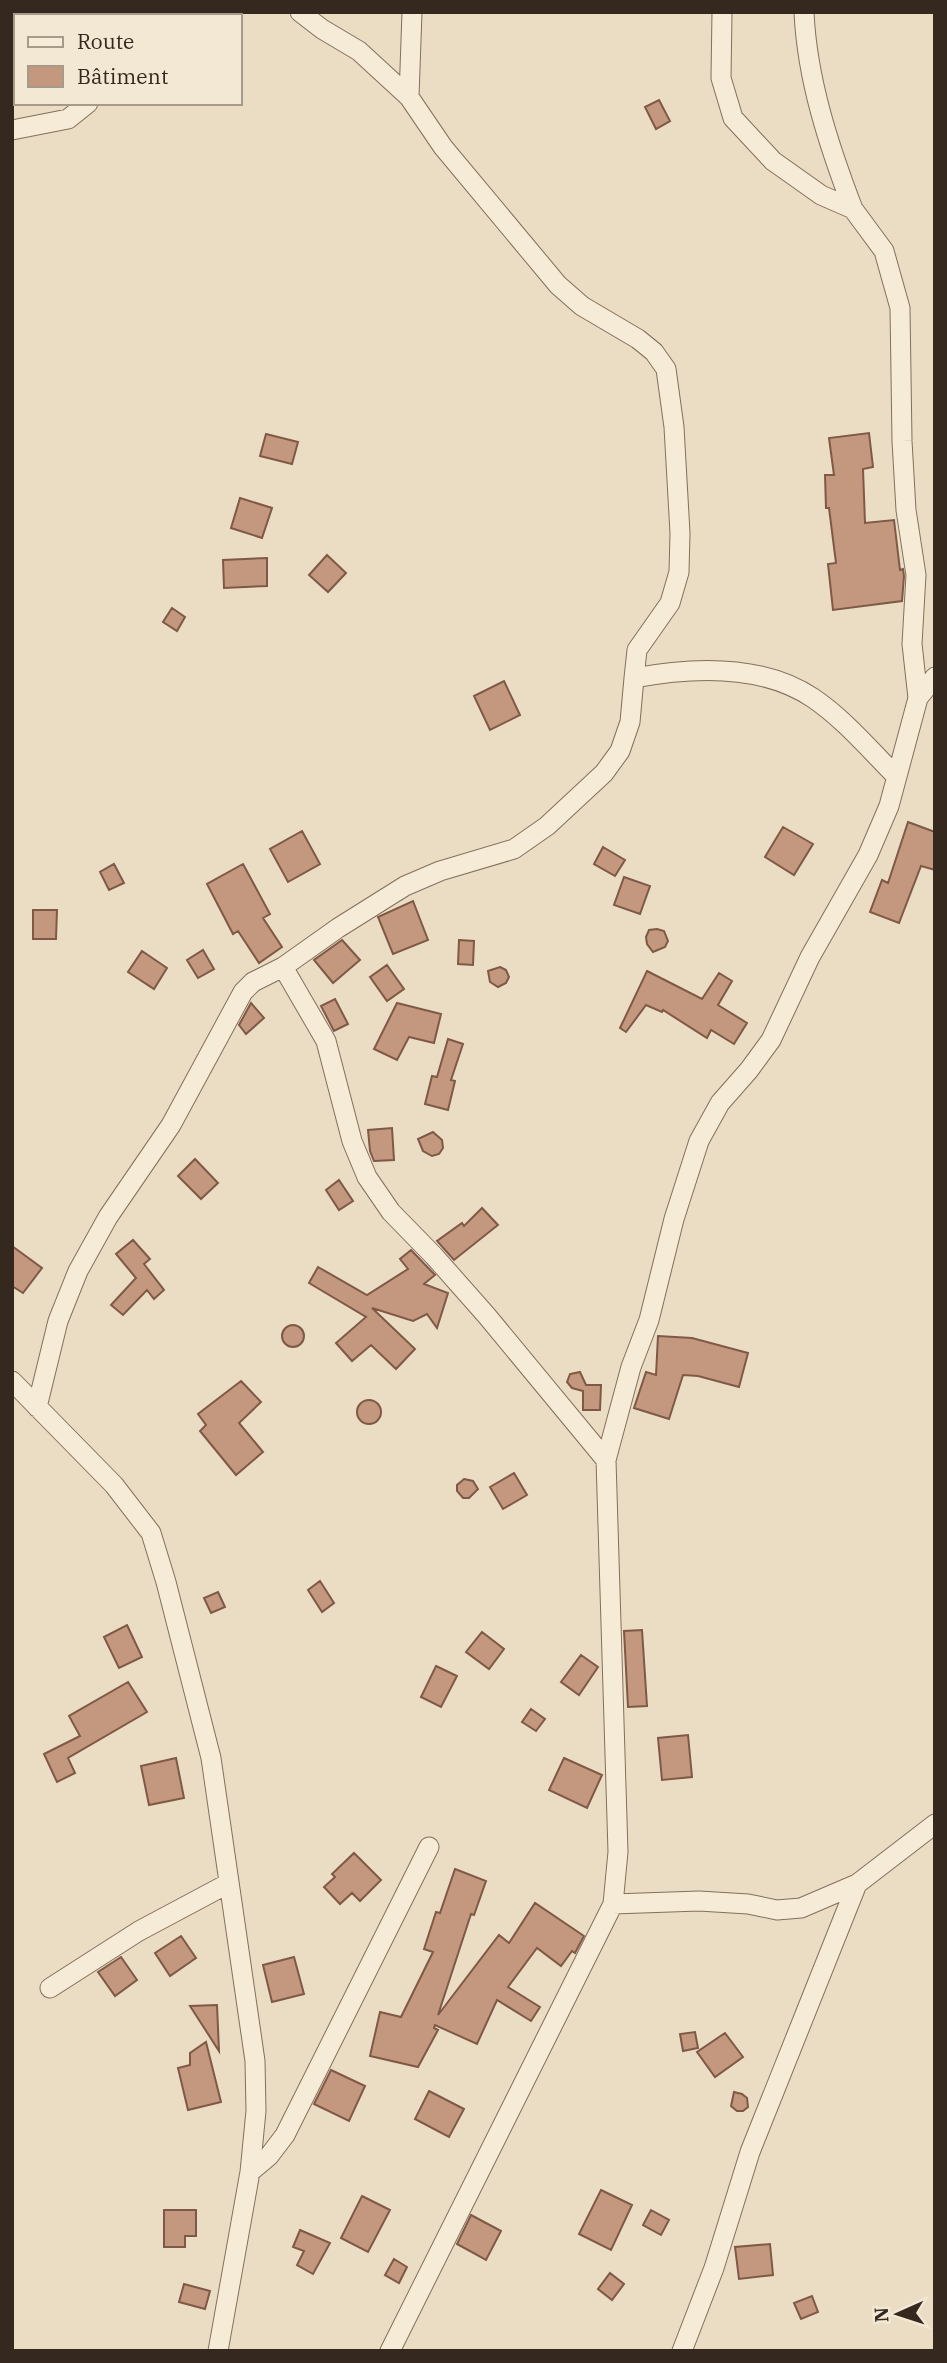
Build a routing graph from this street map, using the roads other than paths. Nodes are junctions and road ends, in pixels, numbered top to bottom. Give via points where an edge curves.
1 (300, 12) edge
2 (412, 12) edge
3 (722, 12) edge
4 (804, 12) edge
5 (409, 97) junction
6 (86, 105) edge
7 (12, 130) edge
8 (853, 209) junction
9 (935, 677) edge
10 (634, 678) junction
11 (918, 698) junction
12 (896, 776) junction
13 (283, 967) junction
14 (12, 1381) edge
15 (37, 1407) junction
16 (606, 1460) junction
17 (935, 1824) edge
18 (429, 1847) dead end
19 (229, 1883) junction
20 (856, 1884) junction
21 (613, 1904) junction
22 (50, 1988) dead end
23 (250, 2172) junction
24 (218, 2351) edge
25 (390, 2351) edge
26 (682, 2351) edge

1 - 5 street via 359,51
2 - 5 street
3 - 8 street via 721,78 733,118 774,161 821,195
4 - 8 street via 805,40 821,116
5 - 10 street via 450,156 558,285 582,306 638,339 666,369 674,427 679,572 670,603 637,650
6 - 7 street via 68,119
8 - 11 street via 884,251 900,308 902,441 916,575 912,644
9 - 11 street
10 - 12 street via 712,670 785,683 813,698
10 - 13 street via 630,722 620,751 604,773 547,826 514,849 440,870 405,886
11 - 12 street
12 - 16 street via 868,855 810,957 771,1040 720,1103 699,1141
13 - 15 street via 243,992 171,1125 78,1270 58,1321
13 - 16 street via 326,1041 352,1141 367,1177 391,1212 487,1316
14 - 15 street
15 - 19 street via 114,1485 151,1533 211,1758
16 - 21 street via 618,1852
17 - 20 street
18 - 23 street via 285,2135
19 - 22 street via 139,1931
19 - 23 street via 254,2061 256,2111
20 - 21 street via 801,1908 777,1910 699,1901
20 - 26 street via 750,2152
21 - 25 street
23 - 24 street

